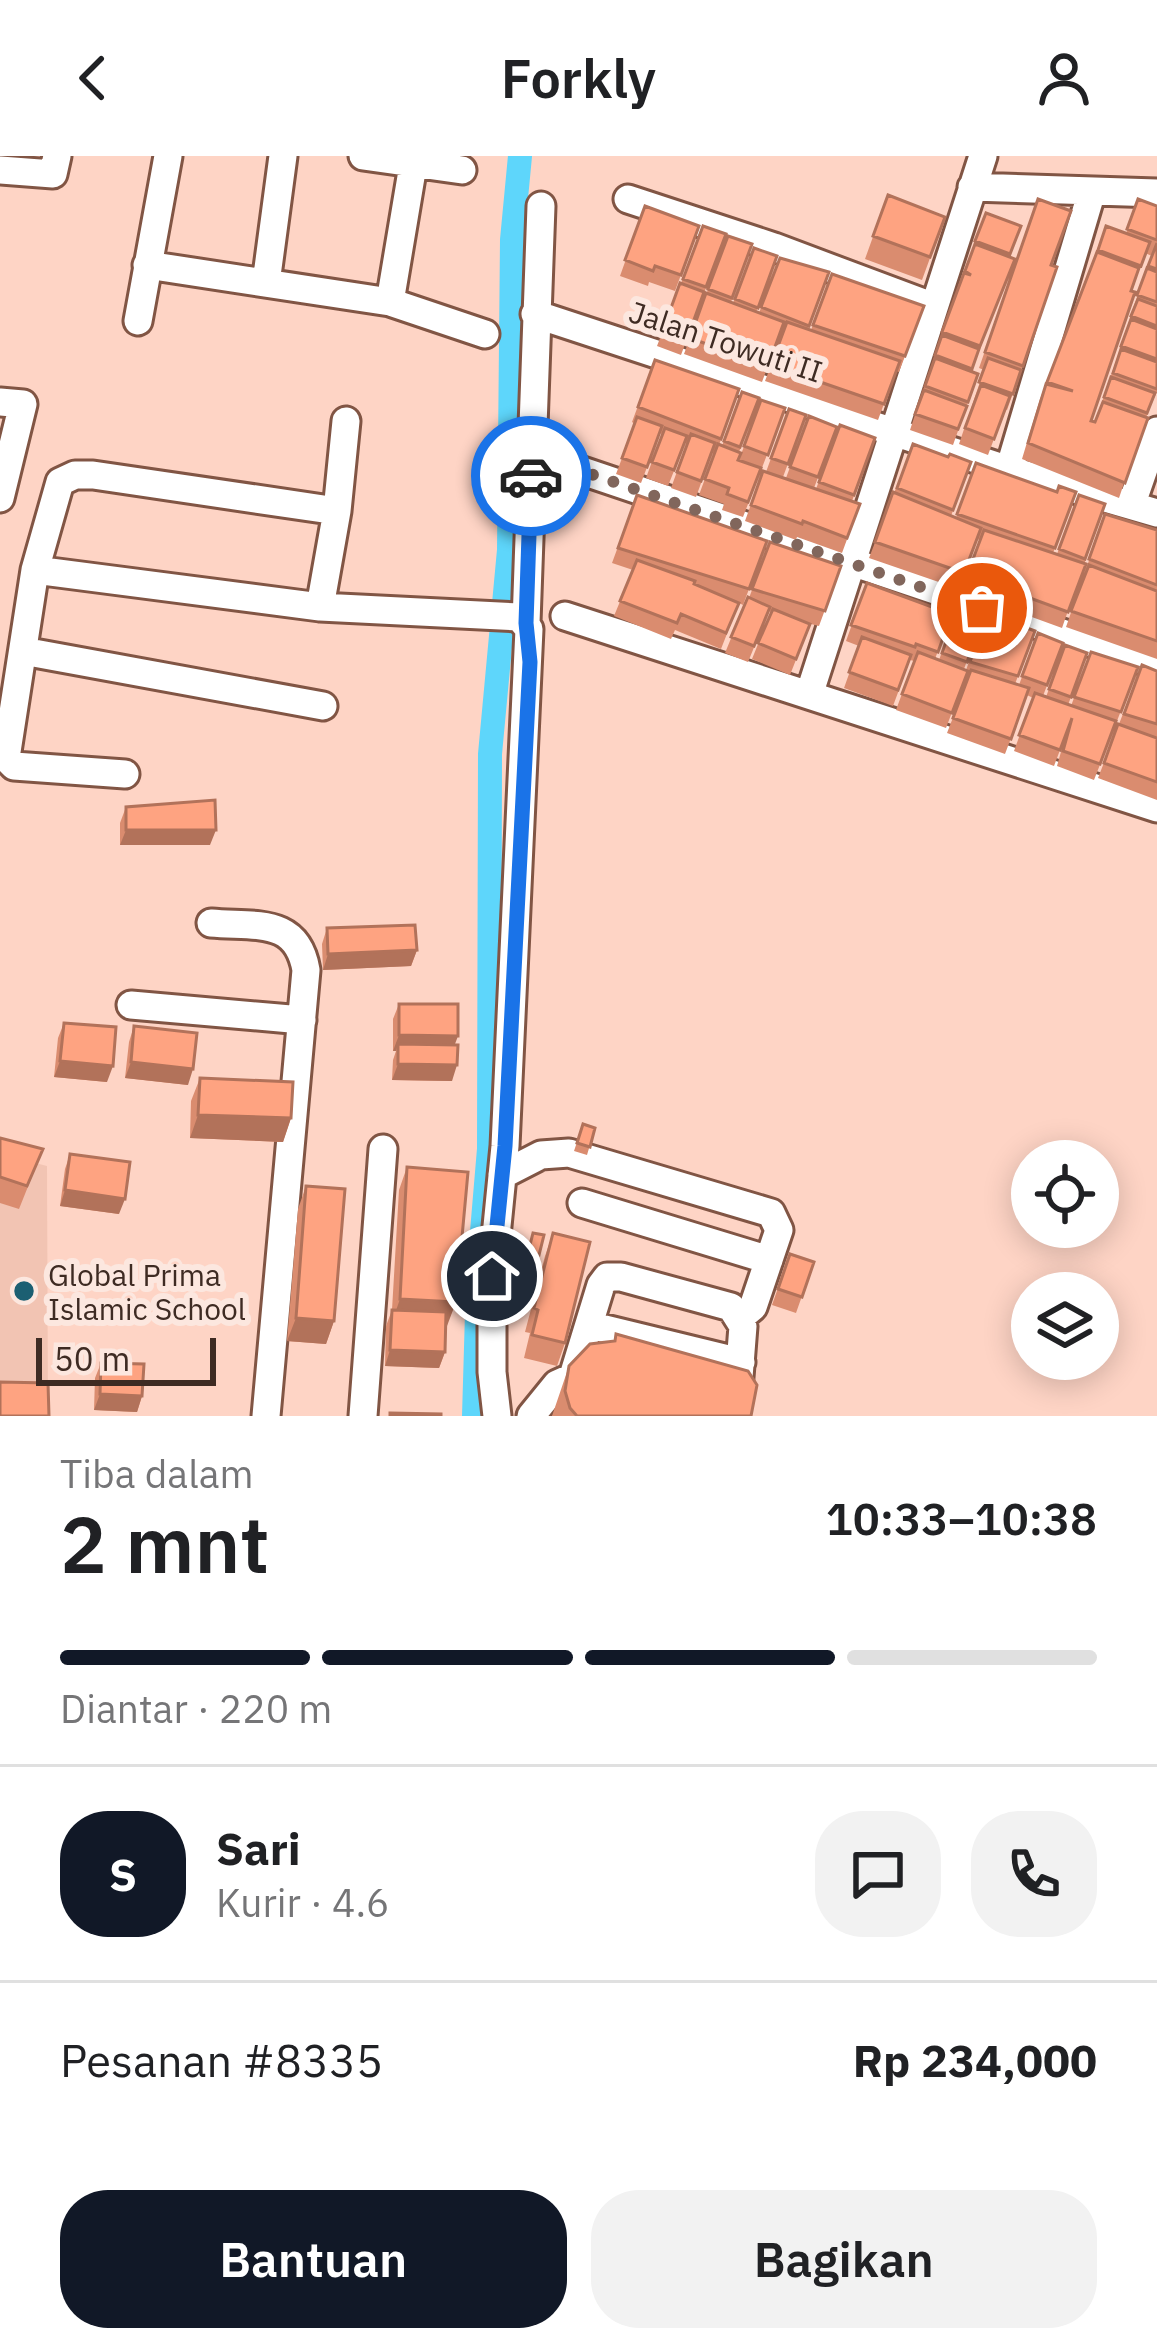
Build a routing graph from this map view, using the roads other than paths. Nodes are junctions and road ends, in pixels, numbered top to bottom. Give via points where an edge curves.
1 (57, 156) edge
2 (168, 156) edge
3 (283, 156) edge
4 (351, 156) edge
5 (363, 156) edge
6 (982, 156) edge
7 (412, 165) junction
8 (0, 170) edge
9 (462, 170) dead end
10 (972, 187) junction
11 (1092, 191) junction
12 (1157, 193) edge
13 (628, 200) dead end
14 (541, 206) dead end
15 (147, 265) junction
16 (266, 283) junction
17 (390, 302) junction
18 (934, 307) junction
19 (536, 314) junction
20 (138, 321) dead end
21 (485, 334) dead end
22 (0, 402) edge
23 (346, 421) dead end
24 (896, 431) junction
25 (1157, 431) edge
26 (532, 454) junction
27 (1009, 470) junction
28 (0, 498) edge
29 (1145, 508) edge
30 (337, 511) junction
31 (852, 565) junction
32 (35, 570) junction
33 (320, 607) junction
34 (565, 616) dead end
35 (522, 620) junction
36 (23, 652) junction
37 (1157, 665) edge
38 (809, 695) junction
39 (323, 706) dead end
40 (125, 774) dead end
41 (1157, 808) edge
42 (211, 923) dead end
43 (131, 1004) dead end
44 (302, 1021) junction
45 (383, 1149) dead end
46 (502, 1175) junction
47 (582, 1203) dead end
48 (769, 1260) junction
49 (741, 1317) junction
50 (589, 1325) junction
51 (741, 1362) junction
52 (614, 1372) edge
53 (574, 1373) junction
54 (735, 1405) edge
55 (266, 1416) edge
56 (363, 1416) edge
57 (497, 1416) edge
58 (531, 1416) edge

1 - 8 street via 53,174
2 - 15 street
3 - 16 street
4 - 5 street
5 - 7 street
6 - 10 street
7 - 9 street
7 - 17 street
10 - 11 street
10 - 18 street
11 - 12 street
11 - 27 street
13 - 18 street
14 - 19 street
15 - 16 street
15 - 20 street
16 - 17 street
17 - 21 street
18 - 24 street
19 - 24 street, Jalan Towuti II
19 - 26 street
22 - 28 street via 23,404
23 - 30 street
24 - 27 street, Jalan Towuti II
24 - 31 street
25 - 29 street
26 - 31 street
26 - 35 street
27 - 29 street, Jalan Towuti II
30 - 32 street via 75,475 60,482
30 - 33 street
31 - 37 street
31 - 38 street
32 - 33 street
32 - 36 street
33 - 35 street
34 - 38 street
35 - 46 street via 530,662
36 - 39 street
36 - 40 street via 6,758 14,766
38 - 41 street
42 - 44 street via 285,930 302,946
43 - 44 street
44 - 55 street
45 - 56 street
46 - 48 street via 542,1155 569,1153 771,1213 778,1230
46 - 57 street via 492,1276
47 - 48 street
48 - 49 street via 753,1307
49 - 50 street via 731,1307 607,1277
49 - 51 street
50 - 51 street
50 - 53 street
51 - 54 street
52 - 53 street
53 - 58 street

